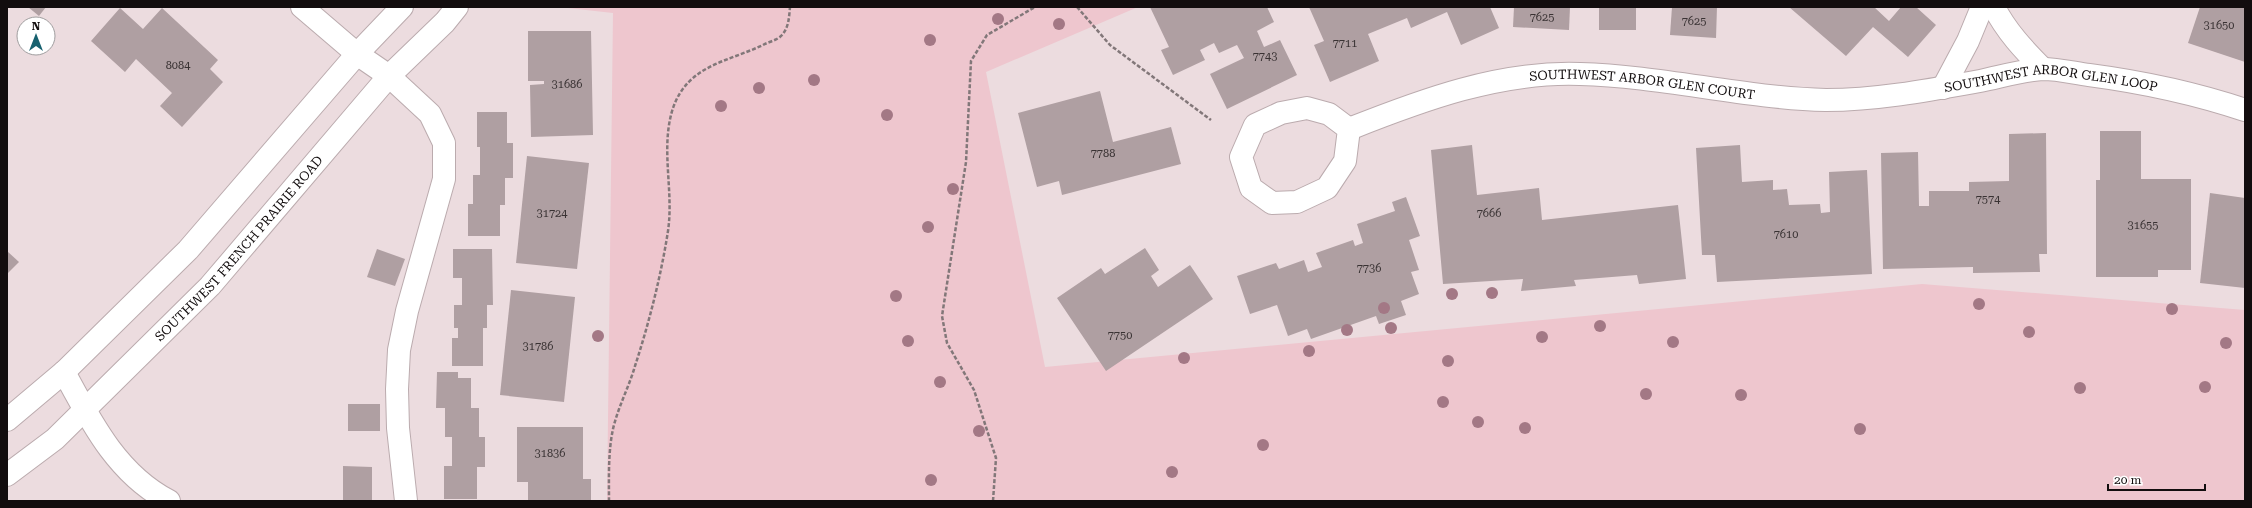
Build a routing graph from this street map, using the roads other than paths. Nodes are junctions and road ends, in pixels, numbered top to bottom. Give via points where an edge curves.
1 (302, 7) edge
2 (402, 7) edge
3 (458, 7) edge
4 (1982, 7) edge
5 (1994, 7) edge
6 (357, 54) junction
7 (2043, 69) junction
8 (389, 76) junction
9 (1943, 88) junction
10 (2245, 110) edge
11 (1350, 129) junction
12 (64, 372) junction
13 (85, 411) junction
14 (7, 420) edge
15 (7, 475) edge
16 (169, 501) edge
17 (406, 501) edge

1 - 6 street
2 - 6 street
3 - 8 street, SOUTHWEST FRENCH PRAIRIE ROAD
4 - 9 street, SOUTHWEST ARBOR GLEN LOOP via 1968,41
5 - 7 street via 2001,21 2023,49
6 - 8 street
6 - 12 street via 188,250
7 - 9 street, SOUTHWEST ARBOR GLEN LOOP
7 - 10 street, SOUTHWEST ARBOR GLEN LOOP via 2141,82
8 - 13 street, SOUTHWEST FRENCH PRAIRIE ROAD via 210,286
8 - 17 street via 430,114 444,143 444,179 407,311 399,350 398,428
9 - 11 street, SOUTHWEST ARBOR GLEN COURT via 1827,100 1771,96 1661,80 1578,74 1524,77 1464,89 1400,109
11 - 11 street via 1329,114 1307,108 1280,112 1255,126 1241,157 1251,188 1272,203 1297,202 1327,188 1345,160
12 - 13 street
12 - 14 street
13 - 15 street, SOUTHWEST FRENCH PRAIRIE ROAD via 56,439
13 - 16 street via 101,439 121,464 143,484

